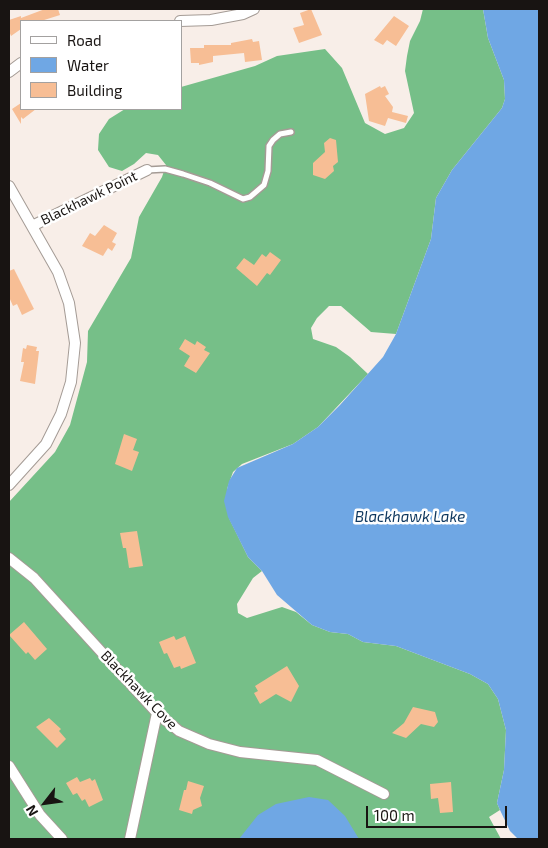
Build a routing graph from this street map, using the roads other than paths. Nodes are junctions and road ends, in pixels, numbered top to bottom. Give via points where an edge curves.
1 (254, 9) edge
2 (182, 21) edge
3 (20, 64) edge
4 (9, 72) edge
5 (291, 132) dead end
6 (147, 170) joint
7 (9, 186) edge
8 (32, 226) junction
9 (9, 485) edge
10 (9, 558) edge
11 (157, 713) junction
12 (9, 766) edge
13 (384, 794) dead end
14 (62, 839) edge
15 (130, 839) edge

1 - 2 street via 211,20
3 - 4 street
5 - 6 lane via 272,140 264,185 250,198 244,199 210,183 165,169
6 - 8 street, Blackhawk Point
7 - 8 street
8 - 9 street via 58,272 69,303 75,342 72,382 46,444
10 - 11 street, Blackhawk Cove via 34,578
11 - 13 street, Blackhawk Cove via 179,732 209,744 240,752 317,760
11 - 15 street
12 - 14 street via 40,815

